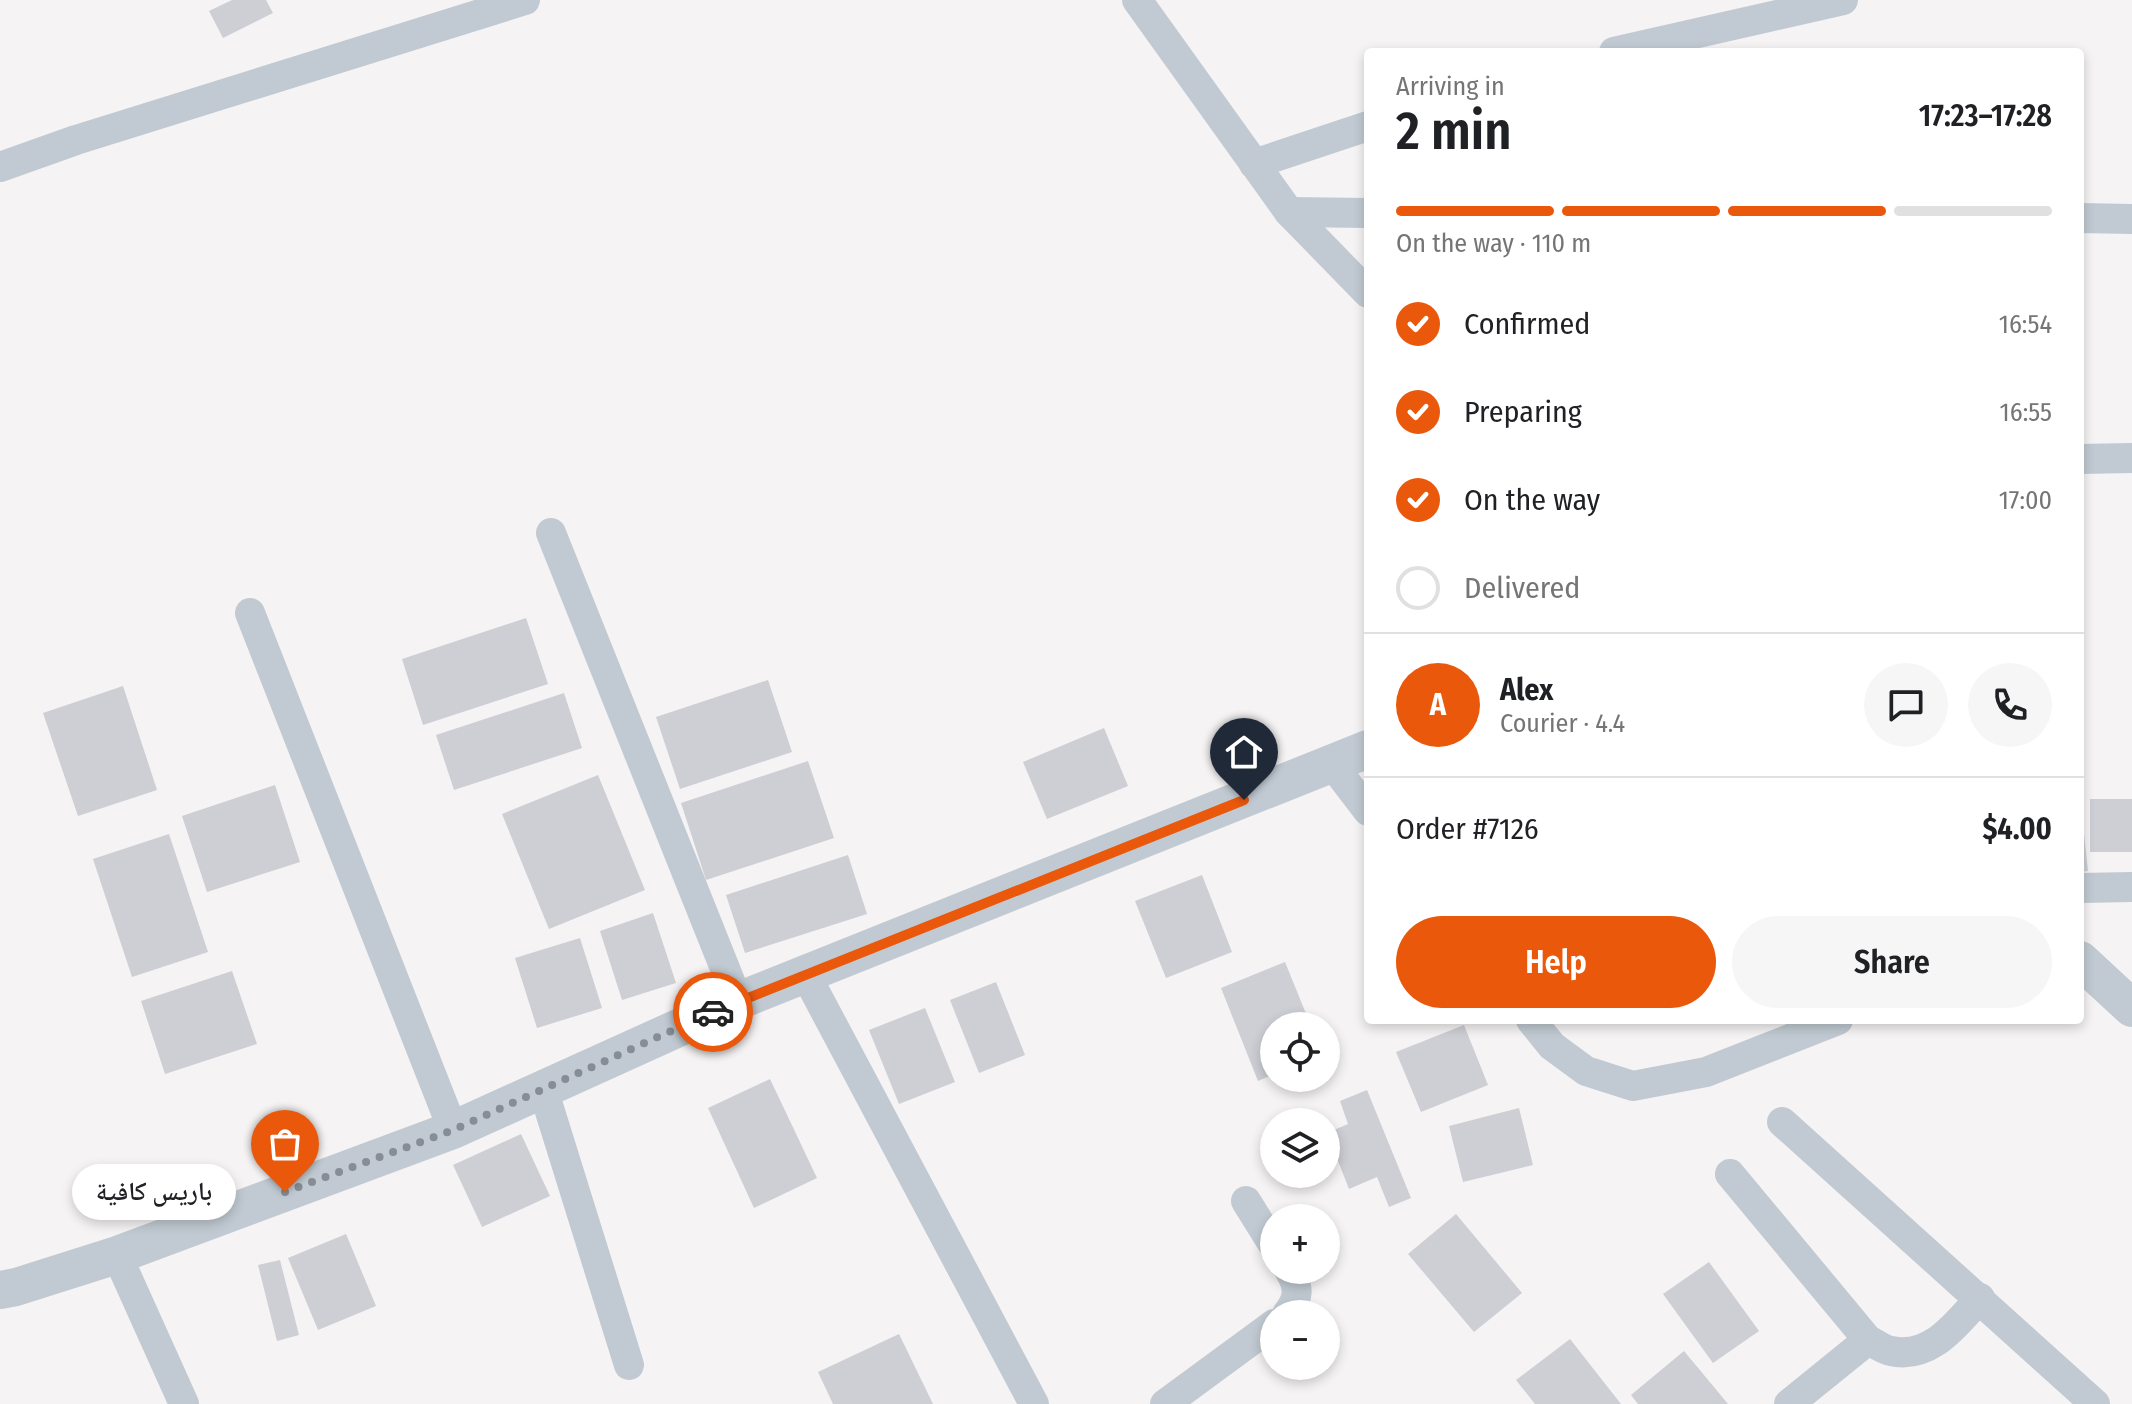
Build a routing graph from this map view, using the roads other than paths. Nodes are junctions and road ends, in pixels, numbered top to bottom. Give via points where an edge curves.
1 (525, 0) edge
2 (1137, 0) edge
3 (1843, 0) edge
4 (1632, 48) edge
5 (1364, 127) edge
6 (1254, 164) junction
7 (0, 167) edge
8 (1289, 212) junction
9 (1364, 213) edge
10 (2084, 218) edge
11 (2132, 219) edge
12 (1364, 289) edge
13 (2132, 458) edge
14 (2084, 459) edge
15 (551, 533) dead end
16 (250, 613) dead end
17 (1364, 751) edge
18 (1332, 764) junction
19 (1364, 806) edge
20 (2132, 887) edge
21 (2084, 888) edge
22 (2084, 964) edge
23 (806, 975) junction
24 (738, 1001) junction
25 (2132, 1008) edge
26 (1534, 1024) edge
27 (1828, 1024) edge
28 (543, 1089) junction
29 (1782, 1122) dead end
30 (453, 1130) junction
31 (1730, 1174) dead end
32 (1246, 1201) dead end
33 (1260, 1224) edge
34 (117, 1255) junction
35 (0, 1290) edge
36 (1980, 1298) junction
37 (1260, 1334) edge
38 (1868, 1340) junction
39 (629, 1365) dead end
40 (184, 1404) edge
41 (1034, 1404) edge
42 (1165, 1404) edge
43 (1789, 1404) edge
44 (2095, 1404) edge

1 - 7 street
2 - 6 street
3 - 4 street
5 - 6 street
6 - 8 street
8 - 9 street
8 - 12 street
10 - 11 street
13 - 14 street
15 - 24 street
16 - 30 street
17 - 18 street
18 - 19 street
18 - 23 street
20 - 21 street
22 - 25 street
23 - 24 street
23 - 41 street
24 - 28 street
26 - 27 street via 1552,1046 1586,1071 1633,1086 1706,1072
28 - 30 street
28 - 39 street
29 - 36 street
30 - 34 street
31 - 38 street
32 - 33 street
34 - 35 street
34 - 40 street
36 - 38 street via 1939,1342 1892,1351
36 - 44 street
37 - 42 street
38 - 43 street

